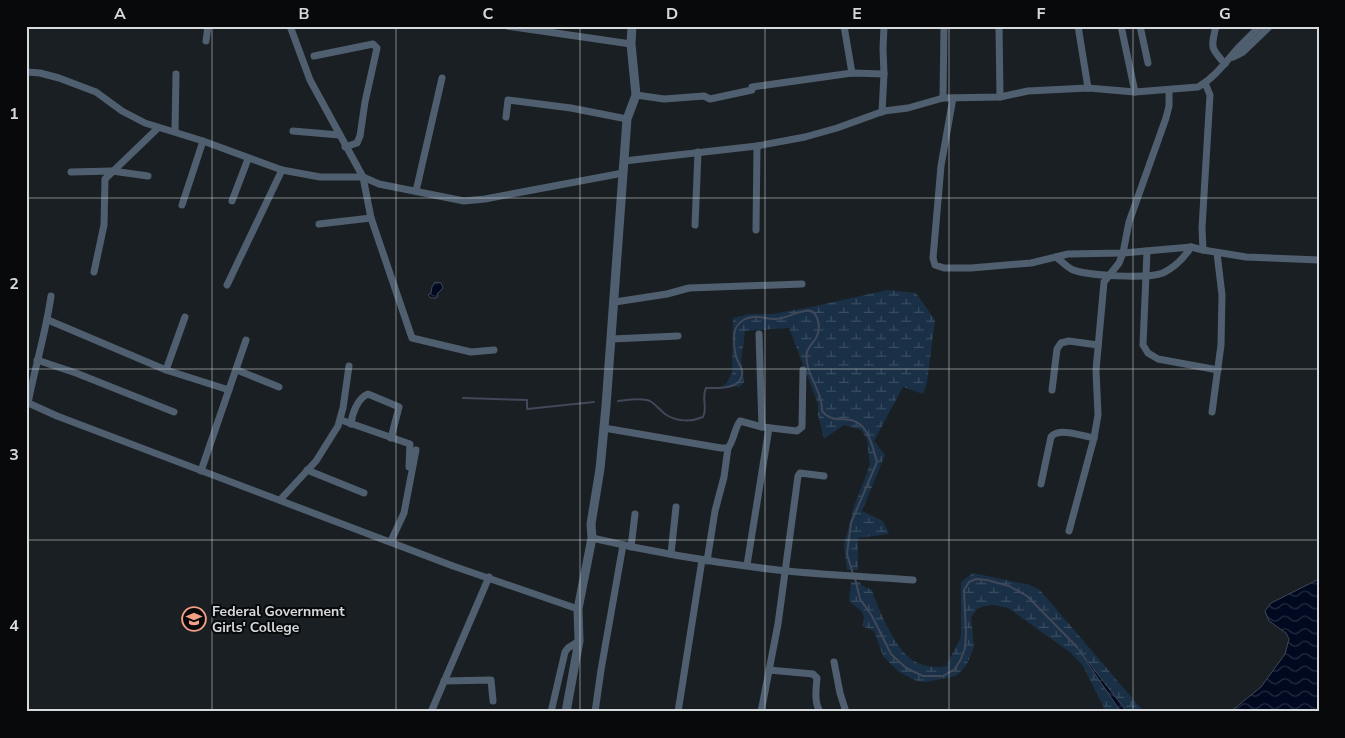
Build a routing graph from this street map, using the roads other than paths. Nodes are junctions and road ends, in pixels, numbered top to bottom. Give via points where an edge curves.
1 (208, 26) edge
2 (290, 26) edge
3 (507, 26) edge
4 (632, 26) edge
5 (844, 26) edge
6 (884, 26) edge
7 (944, 26) edge
8 (999, 26) edge
9 (1078, 26) edge
10 (1121, 26) edge
11 (1140, 26) edge
12 (1216, 26) edge
13 (1260, 26) edge
14 (1270, 26) edge
15 (518, 27) edge
16 (206, 41) dead end
17 (631, 44) junction
18 (314, 56) dead end
19 (1232, 57) junction
20 (1148, 64) dead end
21 (1225, 64) junction
22 (26, 72) edge
23 (852, 73) junction
24 (176, 74) dead end
25 (884, 74) junction
26 (442, 78) dead end
27 (1205, 83) junction
28 (1088, 88) junction
29 (1169, 90) junction
30 (1135, 92) junction
31 (636, 95) junction
32 (1000, 97) junction
33 (942, 98) junction
34 (953, 98) junction
35 (882, 112) junction
36 (506, 117) dead end
37 (626, 119) junction
38 (158, 128) junction
39 (175, 131) junction
40 (293, 131) dead end
41 (339, 135) junction
42 (203, 141) junction
43 (757, 146) junction
44 (346, 147) junction
45 (698, 152) junction
46 (248, 158) junction
47 (624, 161) junction
48 (282, 170) junction
49 (112, 171) junction
50 (71, 172) dead end
51 (623, 173) junction
52 (148, 176) dead end
53 (363, 177) junction
54 (416, 191) junction
55 (232, 201) dead end
56 (182, 205) dead end
57 (371, 218) junction
58 (319, 224) dead end
59 (695, 225) dead end
60 (756, 230) dead end
61 (1191, 247) junction
62 (1203, 250) junction
63 (1147, 251) junction
64 (1122, 253) junction
65 (1217, 253) junction
66 (1056, 257) junction
67 (1319, 260) edge
68 (94, 272) dead end
69 (1146, 275) junction
70 (1108, 276) junction
71 (802, 284) dead end
72 (227, 285) dead end
73 (51, 296) dead end
74 (615, 302) junction
75 (185, 318) dead end
76 (48, 320) junction
77 (760, 334) dead end
78 (678, 336) dead end
79 (612, 339) junction
80 (246, 340) dead end
81 (1098, 345) junction
82 (494, 350) dead end
83 (37, 360) junction
84 (349, 366) dead end
85 (166, 370) junction
86 (237, 370) junction
87 (802, 370) dead end
88 (1218, 370) junction
89 (279, 387) dead end
90 (229, 390) junction
91 (1052, 390) dead end
92 (27, 402) edge
93 (174, 412) dead end
94 (1212, 412) dead end
95 (341, 420) junction
96 (351, 424) junction
97 (766, 427) junction
98 (604, 428) junction
99 (391, 438) junction
100 (1094, 438) junction
101 (728, 448) junction
102 (416, 450) dead end
103 (408, 467) dead end
104 (307, 470) junction
105 (201, 471) junction
106 (824, 476) dead end
107 (1041, 484) dead end
108 (364, 493) dead end
109 (280, 500) junction
110 (676, 507) dead end
111 (635, 514) dead end
112 (1069, 531) dead end
113 (592, 538) junction
114 (391, 541) junction
115 (627, 546) junction
116 (671, 554) junction
117 (705, 560) junction
118 (746, 565) junction
119 (785, 571) junction
120 (489, 577) junction
121 (912, 580) dead end
122 (578, 609) junction
123 (579, 641) junction
124 (834, 662) dead end
125 (769, 670) junction
126 (444, 681) junction
127 (493, 701) dead end
128 (431, 712) edge
129 (552, 712) edge
130 (566, 712) edge
131 (595, 712) edge
132 (678, 712) edge
133 (761, 712) edge
134 (820, 712) edge
135 (846, 712) edge

1 - 16 street
2 - 41 street via 305,70
3 - 15 street
4 - 17 street
5 - 23 street
6 - 25 street
7 - 33 street
8 - 32 street
9 - 28 street
10 - 30 street
11 - 20 street
12 - 21 street via 1213,50
13 - 19 street
14 - 19 street via 1243,52
15 - 17 street
17 - 31 street
18 - 44 street via 373,44 377,48 360,136 356,143
19 - 21 street
21 - 27 street
22 - 38 street via 59,78 96,92 122,111
23 - 25 street
23 - 31 street via 752,87 752,90 710,98 664,99
24 - 39 street
25 - 35 street
26 - 54 street
27 - 29 street via 1198,87
27 - 62 street via 1210,95
28 - 30 street
28 - 32 street via 1028,91
29 - 30 street
29 - 64 street via 1166,118
31 - 37 street
32 - 34 street
33 - 34 street
33 - 35 street
34 - 66 street via 940,166 935,265 971,268 1030,263
35 - 43 street via 804,137
36 - 37 street via 508,100
37 - 47 street
38 - 39 street
38 - 49 street
39 - 42 street
40 - 41 street
41 - 44 street
42 - 46 street
42 - 56 street
43 - 45 street
43 - 60 street
44 - 53 street
45 - 47 street
45 - 59 street
46 - 48 street
46 - 55 street
47 - 51 street
48 - 53 street via 320,177
48 - 72 street
49 - 50 street
49 - 52 street
49 - 68 street via 105,179 104,225
51 - 54 street via 485,199 464,200
51 - 74 street
53 - 54 street via 379,184
53 - 57 street
57 - 58 street
57 - 82 street via 412,338 471,352
61 - 62 street
61 - 63 street
61 - 69 street via 1183,260 1162,273
62 - 65 street
63 - 64 street
63 - 69 street
64 - 66 street
64 - 70 street via 1119,263
65 - 67 street
65 - 88 street via 1222,295
66 - 70 street via 1072,269
69 - 70 street
69 - 88 street via 1143,345 1148,353 1158,359
70 - 81 street via 1104,282
71 - 74 street via 689,288
73 - 76 street
74 - 79 street
75 - 85 street
76 - 83 street
76 - 85 street
77 - 97 street
78 - 79 street
79 - 98 street
80 - 86 street
81 - 91 street via 1061,343 1057,349
81 - 100 street via 1098,416
83 - 92 street
83 - 93 street
84 - 95 street
85 - 90 street
86 - 89 street
86 - 90 street
87 - 97 street via 802,427 797,431
88 - 94 street
90 - 105 street
92 - 105 street
95 - 96 street
95 - 104 street
96 - 99 street
96 - 99 street via 354,410 368,394 399,408
97 - 101 street via 740,421
97 - 118 street
98 - 101 street
98 - 113 street via 591,524
99 - 103 street via 410,444
100 - 107 street via 1054,433
100 - 112 street
101 - 117 street
102 - 114 street via 404,513
104 - 108 street
104 - 109 street
105 - 109 street
106 - 119 street via 804,472 798,476
109 - 114 street
110 - 116 street
111 - 115 street
113 - 115 street
113 - 122 street
114 - 120 street
115 - 116 street
115 - 131 street
116 - 117 street
117 - 118 street
117 - 132 street
118 - 119 street
119 - 121 street
119 - 125 street
120 - 122 street
120 - 126 street
122 - 123 street
123 - 129 street via 565,652
123 - 130 street
124 - 135 street
125 - 133 street
125 - 134 street via 814,674
126 - 127 street via 491,680
126 - 128 street

